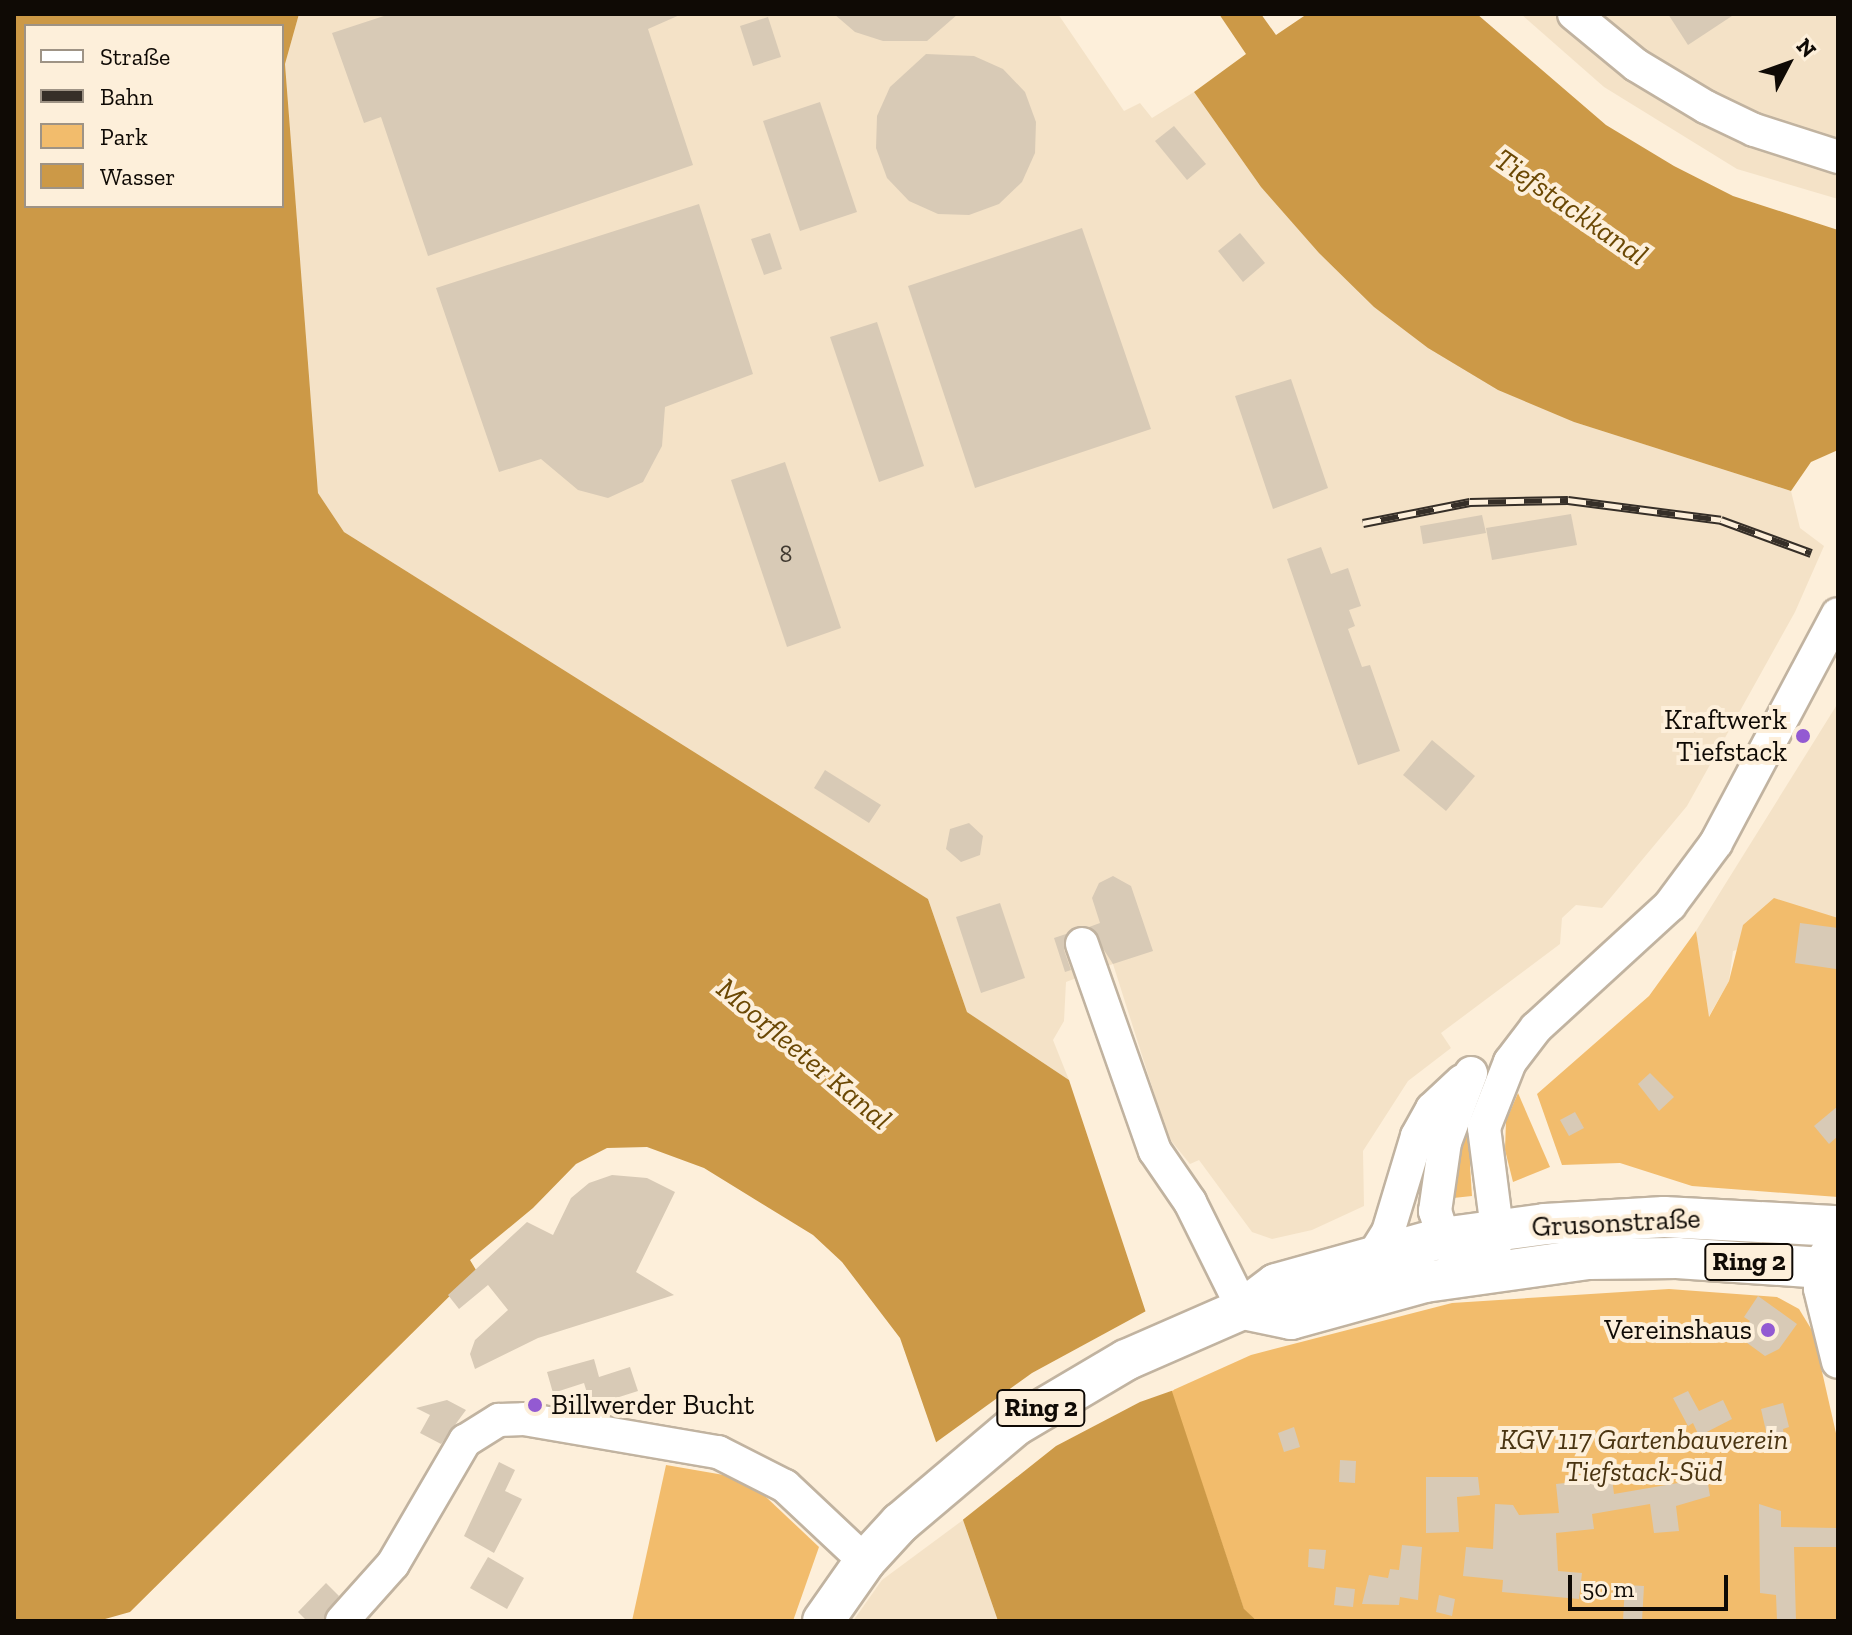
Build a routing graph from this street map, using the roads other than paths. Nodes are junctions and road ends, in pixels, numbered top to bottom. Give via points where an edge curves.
1 (1574, 14) edge
2 (1838, 157) edge
3 (1838, 614) edge
4 (1082, 944) dead end
5 (1536, 1028) junction
6 (1471, 1073) junction
7 (1838, 1226) edge
8 (1497, 1230) junction
9 (1442, 1238) junction
10 (1373, 1256) junction
11 (1832, 1257) edge
12 (1478, 1272) junction
13 (1243, 1309) junction
14 (1838, 1362) edge
15 (865, 1561) junction
16 (342, 1621) edge
17 (823, 1621) edge

1 - 2 street via 1636,65 1706,107 1754,130
3 - 5 street via 1716,843 1640,936
4 - 13 street via 1155,1151 1190,1202
5 - 6 street
5 - 8 street via 1505,1072 1484,1128
6 - 9 street via 1438,1172 1435,1211
6 - 10 street via 1432,1109 1417,1136 1388,1232
7 - 8 main road, Grusonstraße / Ring 2 via 1664,1217
8 - 9 main road, Grusonstraße / Ring 2
8 - 12 street via 1494,1252
9 - 10 main road, Ring 2
9 - 12 street via 1458,1259
10 - 13 main road, Ring 2 via 1276,1284
11 - 12 main road, Grusonstraße / Ring 2 via 1588,1259
11 - 14 street via 1821,1300
12 - 13 main road, Ring 2 via 1291,1319
13 - 15 main road, Ring 2 via 1203,1324 1046,1405 971,1460
15 - 16 street via 785,1486 718,1452 524,1419 499,1420 465,1441 393,1564
15 - 17 main road, Ring 2

